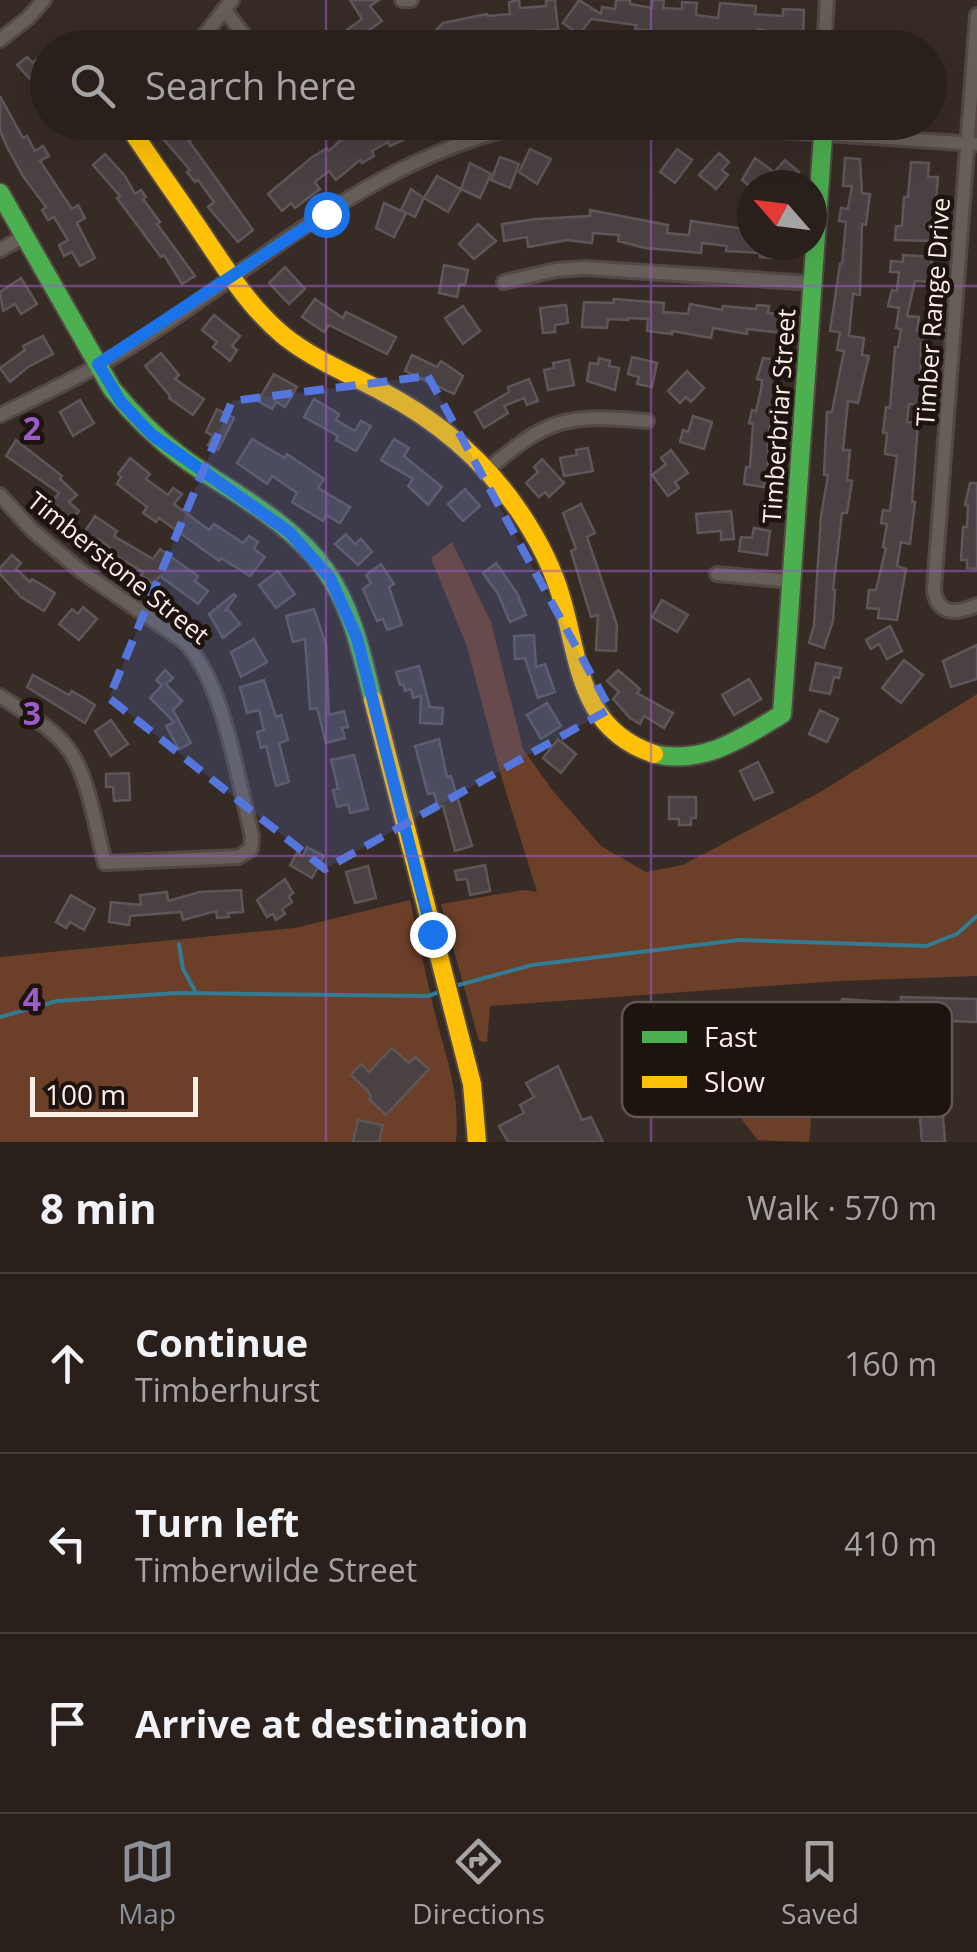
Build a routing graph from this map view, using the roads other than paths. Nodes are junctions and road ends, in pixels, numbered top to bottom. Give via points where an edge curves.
1 (44, 0) edge
2 (827, 0) edge
3 (228, 4) edge
4 (977, 15) edge
5 (208, 30) edge
6 (243, 30) edge
7 (825, 30) edge
8 (0, 40) edge
9 (141, 140) edge
10 (470, 140) edge
11 (823, 140) edge
12 (933, 140) edge
13 (972, 144) edge
14 (0, 193) edge
15 (24, 236) junction
16 (0, 250) edge
17 (232, 278) junction
18 (504, 282) dead end
19 (813, 283) junction
20 (98, 364) junction
21 (0, 415) edge
22 (647, 421) dead end
23 (488, 470) junction
24 (0, 495) edge
25 (717, 574) dead end
26 (791, 581) junction
27 (977, 605) edge
28 (0, 696) edge
29 (477, 1142) edge

1 - 8 street
2 - 7 street
3 - 5 street
3 - 6 street
4 - 13 street, Timber Range Drive
9 - 17 street
10 - 17 street via 408,163
11 - 19 street, Timberbriar Street
12 - 13 street
13 - 27 street, Timber Range Drive via 934,589 944,610
14 - 15 street
15 - 16 street
15 - 20 street
17 - 20 street
17 - 23 street via 287,339 422,414
18 - 19 street via 585,268
19 - 26 street, Timberbriar Street
20 - 21 street
20 - 29 street via 152,435 289,532 330,578 357,638 474,1097
22 - 23 street via 588,417 552,424
23 - 26 street, Timberbriar Street via 538,542 566,611 587,698 620,739 660,756 723,750 782,714
24 - 28 street, Timberstone Street via 54,550 200,658 252,849 238,857 106,863 70,750
25 - 26 street

